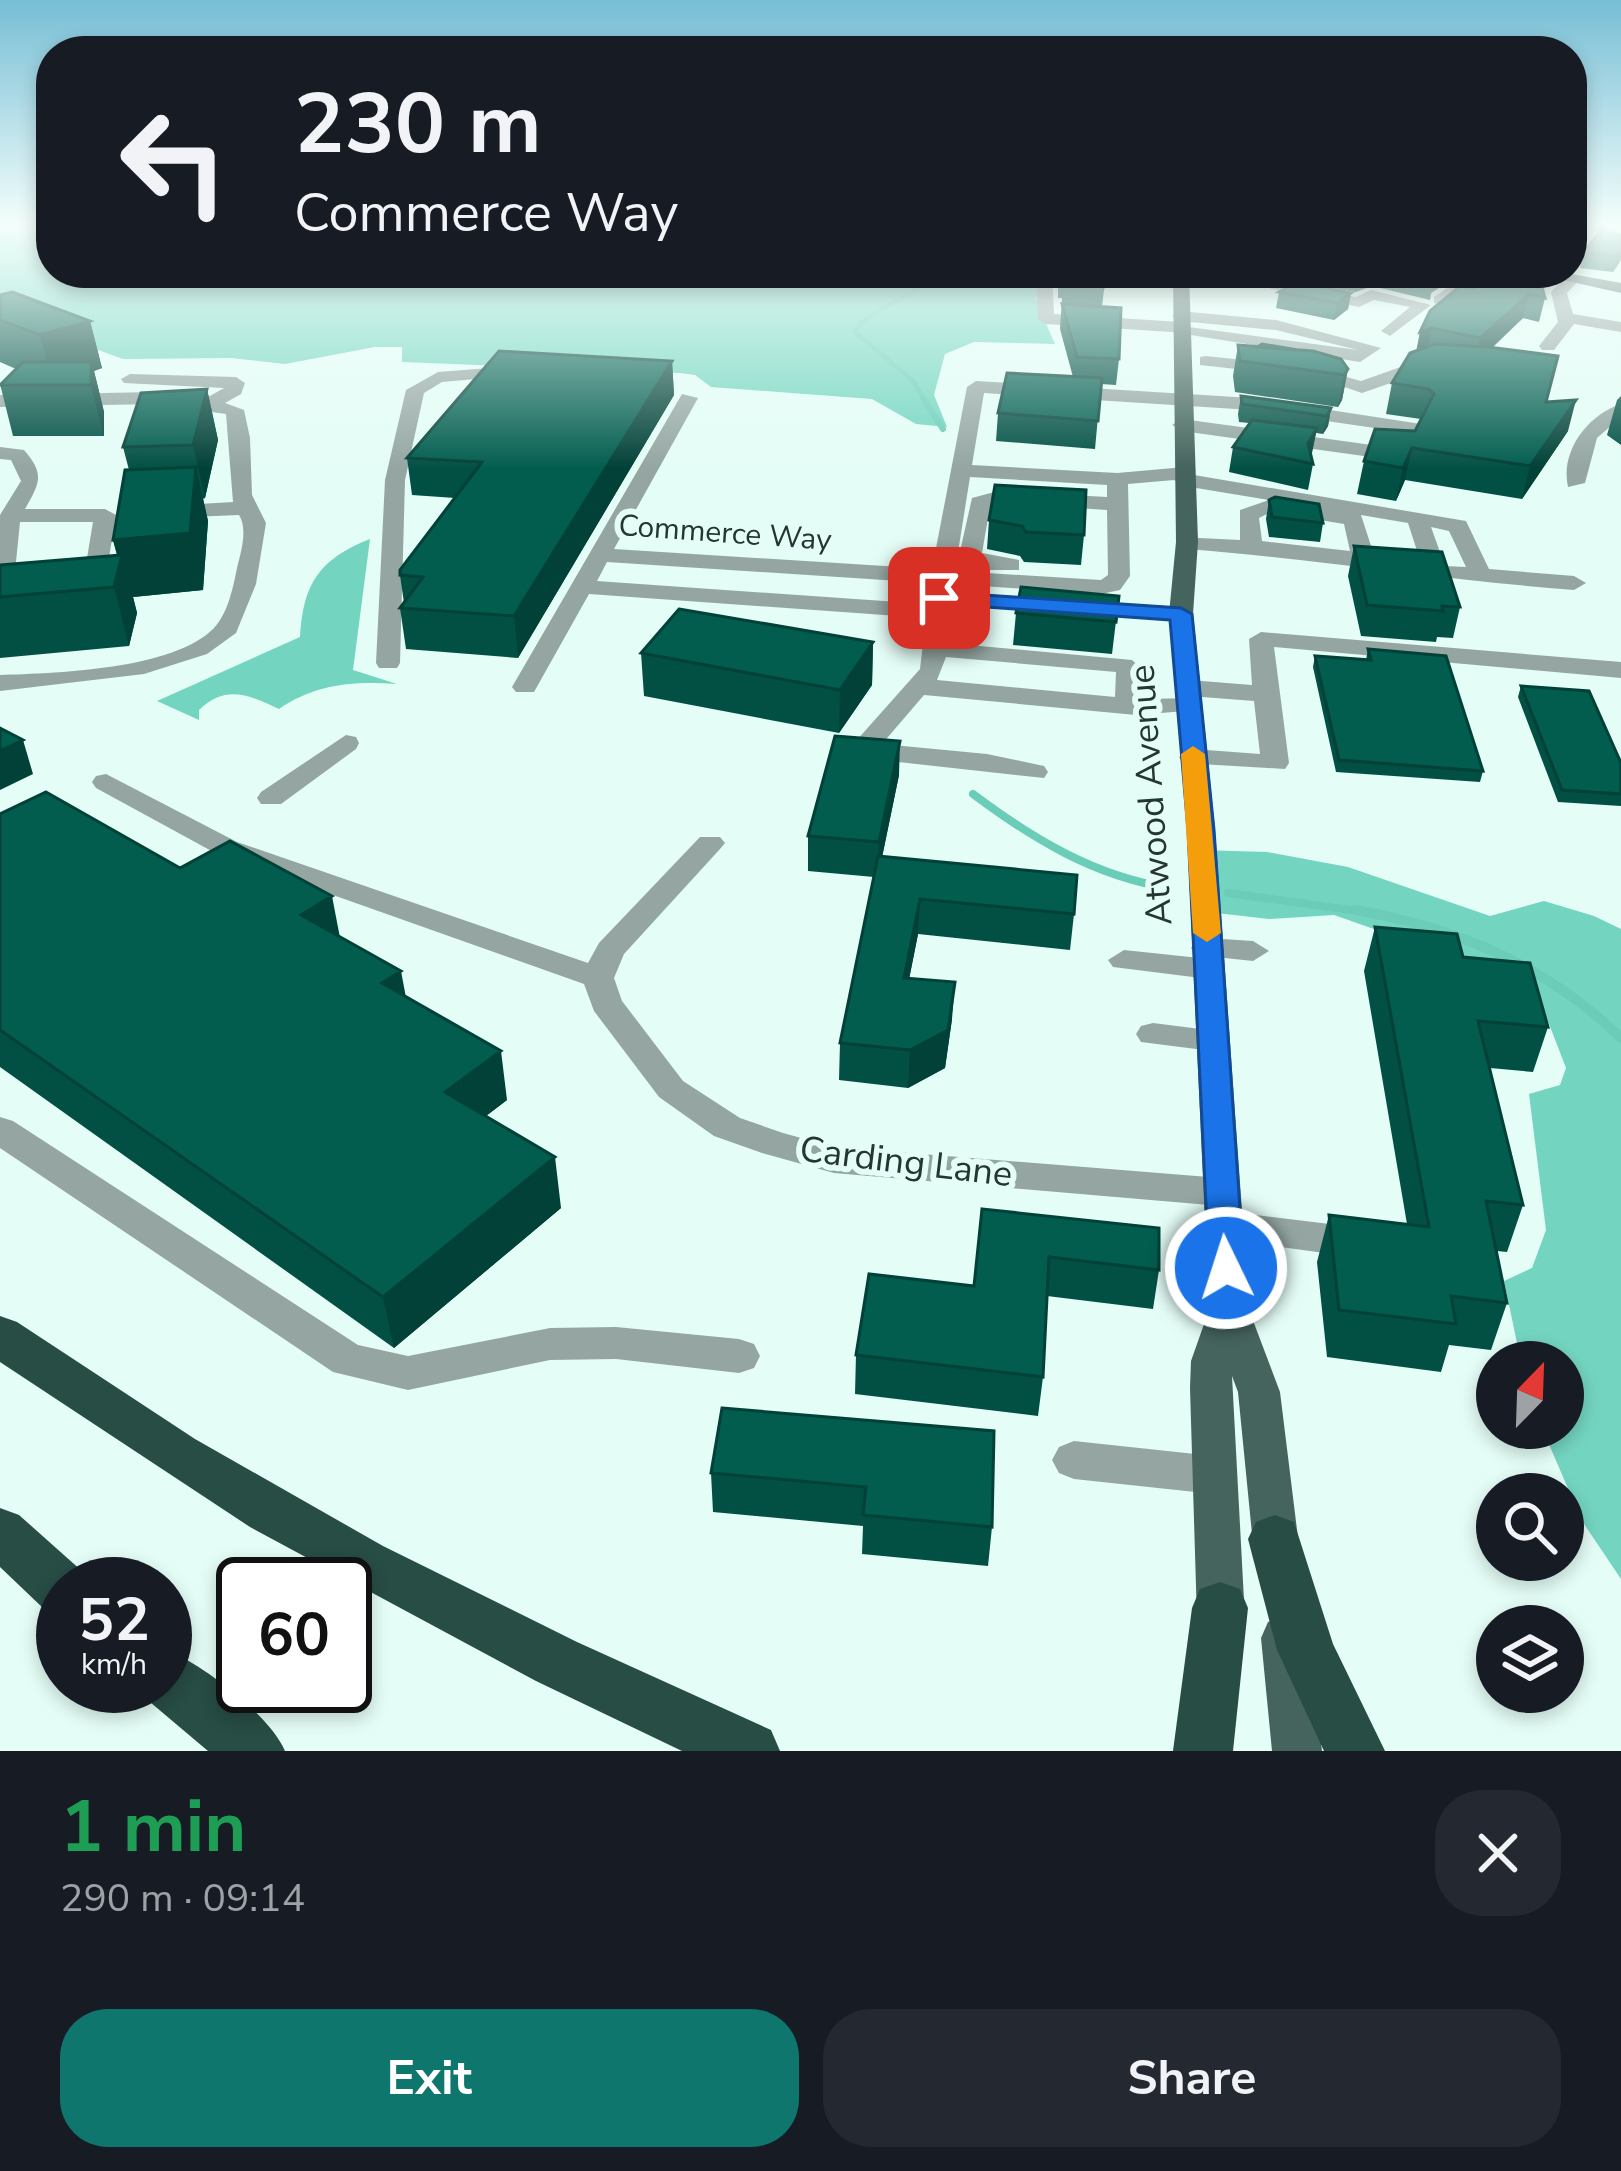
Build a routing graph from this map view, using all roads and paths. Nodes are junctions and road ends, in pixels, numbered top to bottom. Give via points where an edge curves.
1 (1045, 306) edge
2 (1181, 306) edge
3 (1422, 306) edge
4 (1564, 306) edge
5 (1568, 318) junction
6 (1181, 324) junction
7 (1218, 327) junction
8 (1621, 327) edge
9 (1390, 331) dead end
10 (1271, 333) dead end
11 (1547, 346) dead end
12 (1206, 361) junction
13 (1459, 368) edge
14 (502, 372) edge
15 (1135, 382) dead end
16 (1182, 383) junction
17 (1362, 387) junction
18 (689, 398) dead end
19 (101, 399) junction
20 (0, 400) edge
21 (1317, 400) edge
22 (209, 404) junction
23 (1621, 410) edge
24 (1182, 424) junction
25 (0, 453) edge
26 (960, 470) junction
27 (1117, 478) junction
28 (1184, 482) junction
29 (1575, 483) dead end
30 (1453, 500) dead end
31 (1118, 504) junction
32 (244, 508) junction
33 (128, 514) junction
34 (10, 516) junction
35 (1417, 518) junction
36 (1458, 526) junction
37 (1187, 542) junction
38 (1252, 547) junction
39 (601, 555) junction
40 (1364, 561) junction
41 (1118, 570) junction
42 (1436, 572) junction
43 (1481, 576) junction
44 (1574, 583) dead end
45 (582, 587) junction
46 (939, 596) junction
47 (1181, 614) junction
48 (934, 649) junction
49 (388, 663) dead end
50 (1621, 670) edge
51 (0, 683) edge
52 (915, 686) junction
53 (525, 687) dead end
54 (1266, 694) junction
55 (1132, 706) junction
56 (1190, 718) junction
57 (346, 743) dead end
58 (1034, 772) dead end
59 (106, 782) dead end
60 (271, 798) dead end
61 (710, 843) dead end
62 (1253, 951) dead end
63 (1208, 958) junction
64 (1124, 960) dead end
65 (598, 978) junction
66 (1153, 1034) dead end
67 (1213, 1040) junction
68 (0, 1130) edge
69 (1222, 1208) junction
70 (1346, 1241) edge
71 (1229, 1310) junction
72 (0, 1336) edge
73 (739, 1356) dead end
74 (1074, 1460) dead end
75 (1214, 1474) junction
76 (0, 1532) edge
77 (1275, 1539) junction
78 (36, 1565) edge
79 (1220, 1608) junction
80 (192, 1699) edge
81 (255, 1751) edge
82 (750, 1751) edge
83 (1203, 1751) edge
84 (1227, 1751) edge
85 (1297, 1751) edge
86 (1355, 1751) edge

1 - 6 street via 1046,320
2 - 6 main road, Atwood Avenue
3 - 9 street
4 - 5 street
5 - 8 street
5 - 11 street
6 - 7 street
6 - 16 main road, Atwood Avenue
7 - 10 street
7 - 12 street
12 - 16 street
12 - 17 street via 1318,366
13 - 17 street via 1426,363
14 - 49 street via 438,377 415,390 395,480
15 - 16 street
16 - 24 main road, Atwood Avenue
16 - 24 street via 1414,428 1400,454
16 - 26 street via 976,387
17 - 21 street
18 - 39 street
19 - 20 street
19 - 22 street
19 - 22 street via 128,379 236,383
22 - 32 street via 233,410 244,431 236,472
23 - 29 street via 1588,430
24 - 28 main road, Atwood Avenue
25 - 34 street via 17,454 29,468 31,481
26 - 27 street
26 - 46 street
27 - 28 street
27 - 31 street
28 - 35 street
28 - 37 main road, Atwood Avenue
30 - 36 street
31 - 41 street
31 - 41 street via 1015,497 980,503 970,550 974,560
32 - 33 street
32 - 51 street via 255,523 252,548 242,595 221,636 157,664
33 - 34 street
33 - 34 street via 87,590 19,603 2,583
35 - 36 street
35 - 42 street
36 - 43 street
37 - 38 street
37 - 47 main road, Atwood Avenue
38 - 40 street
38 - 40 street via 1248,515 1263,506 1354,520
39 - 45 street
39 - 46 street, Commerce Way via 879,573
40 - 42 street
41 - 46 street via 1117,581 1101,587
42 - 43 street
43 - 44 street
45 - 46 street
45 - 53 street
46 - 47 street, Commerce Way
46 - 48 street
47 - 56 main road, Atwood Avenue
48 - 52 street via 932,670
48 - 55 street via 1123,664
50 - 54 street via 1261,639
52 - 55 street
52 - 58 street via 862,750
54 - 56 street
54 - 56 street via 1275,763
55 - 56 street
56 - 63 main road, Atwood Avenue
57 - 60 street
59 - 65 street via 227,848
61 - 65 street via 610,950
62 - 63 street
63 - 64 street
63 - 67 main road, Atwood Avenue
65 - 69 street, Carding Lane via 606,1003 671,1089 774,1152
66 - 67 street
67 - 69 main road, Atwood Avenue
68 - 73 street via 348,1360 408,1373 550,1344 616,1343
69 - 70 street, Carding Lane
69 - 71 main road, Atwood Avenue
71 - 75 main road, Atwood Avenue via 1212,1360
71 - 77 main road, Atwood Avenue via 1259,1392
72 - 82 highway via 324,1539
74 - 75 street
75 - 79 main road, Atwood Avenue
76 - 78 highway
77 - 85 main road, Atwood Avenue
77 - 86 highway via 1306,1649
79 - 83 highway
79 - 84 main road, Atwood Avenue
80 - 81 highway

